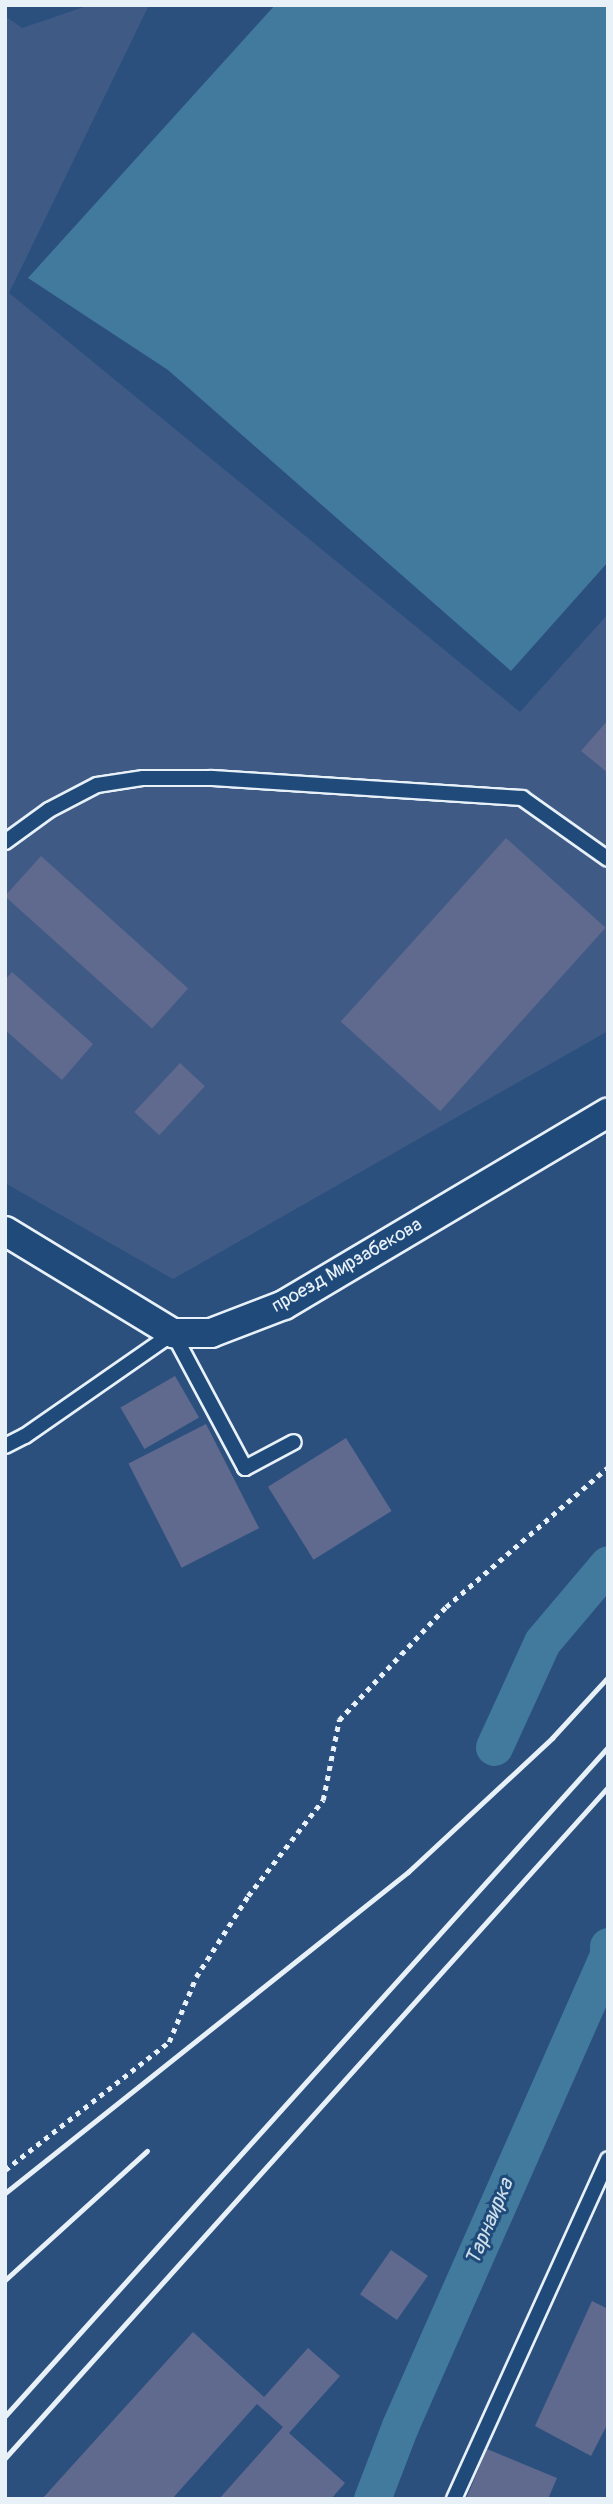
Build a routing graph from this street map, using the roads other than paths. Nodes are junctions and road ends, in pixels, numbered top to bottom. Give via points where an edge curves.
1 (5, 842) edge
2 (608, 859) edge
3 (608, 1113) edge
4 (5, 1231) edge
5 (173, 1334) junction
6 (294, 1442) dead end
7 (5, 1446) edge
8 (608, 2159) edge
9 (454, 2499) edge

1 - 2 lane via 49,810 97,785 143,778 212,778 522,798
3 - 5 street, проезд Мирзабекова via 284,1305 211,1333
4 - 5 street
5 - 6 lane via 244,1468
5 - 7 lane
8 - 9 lane

